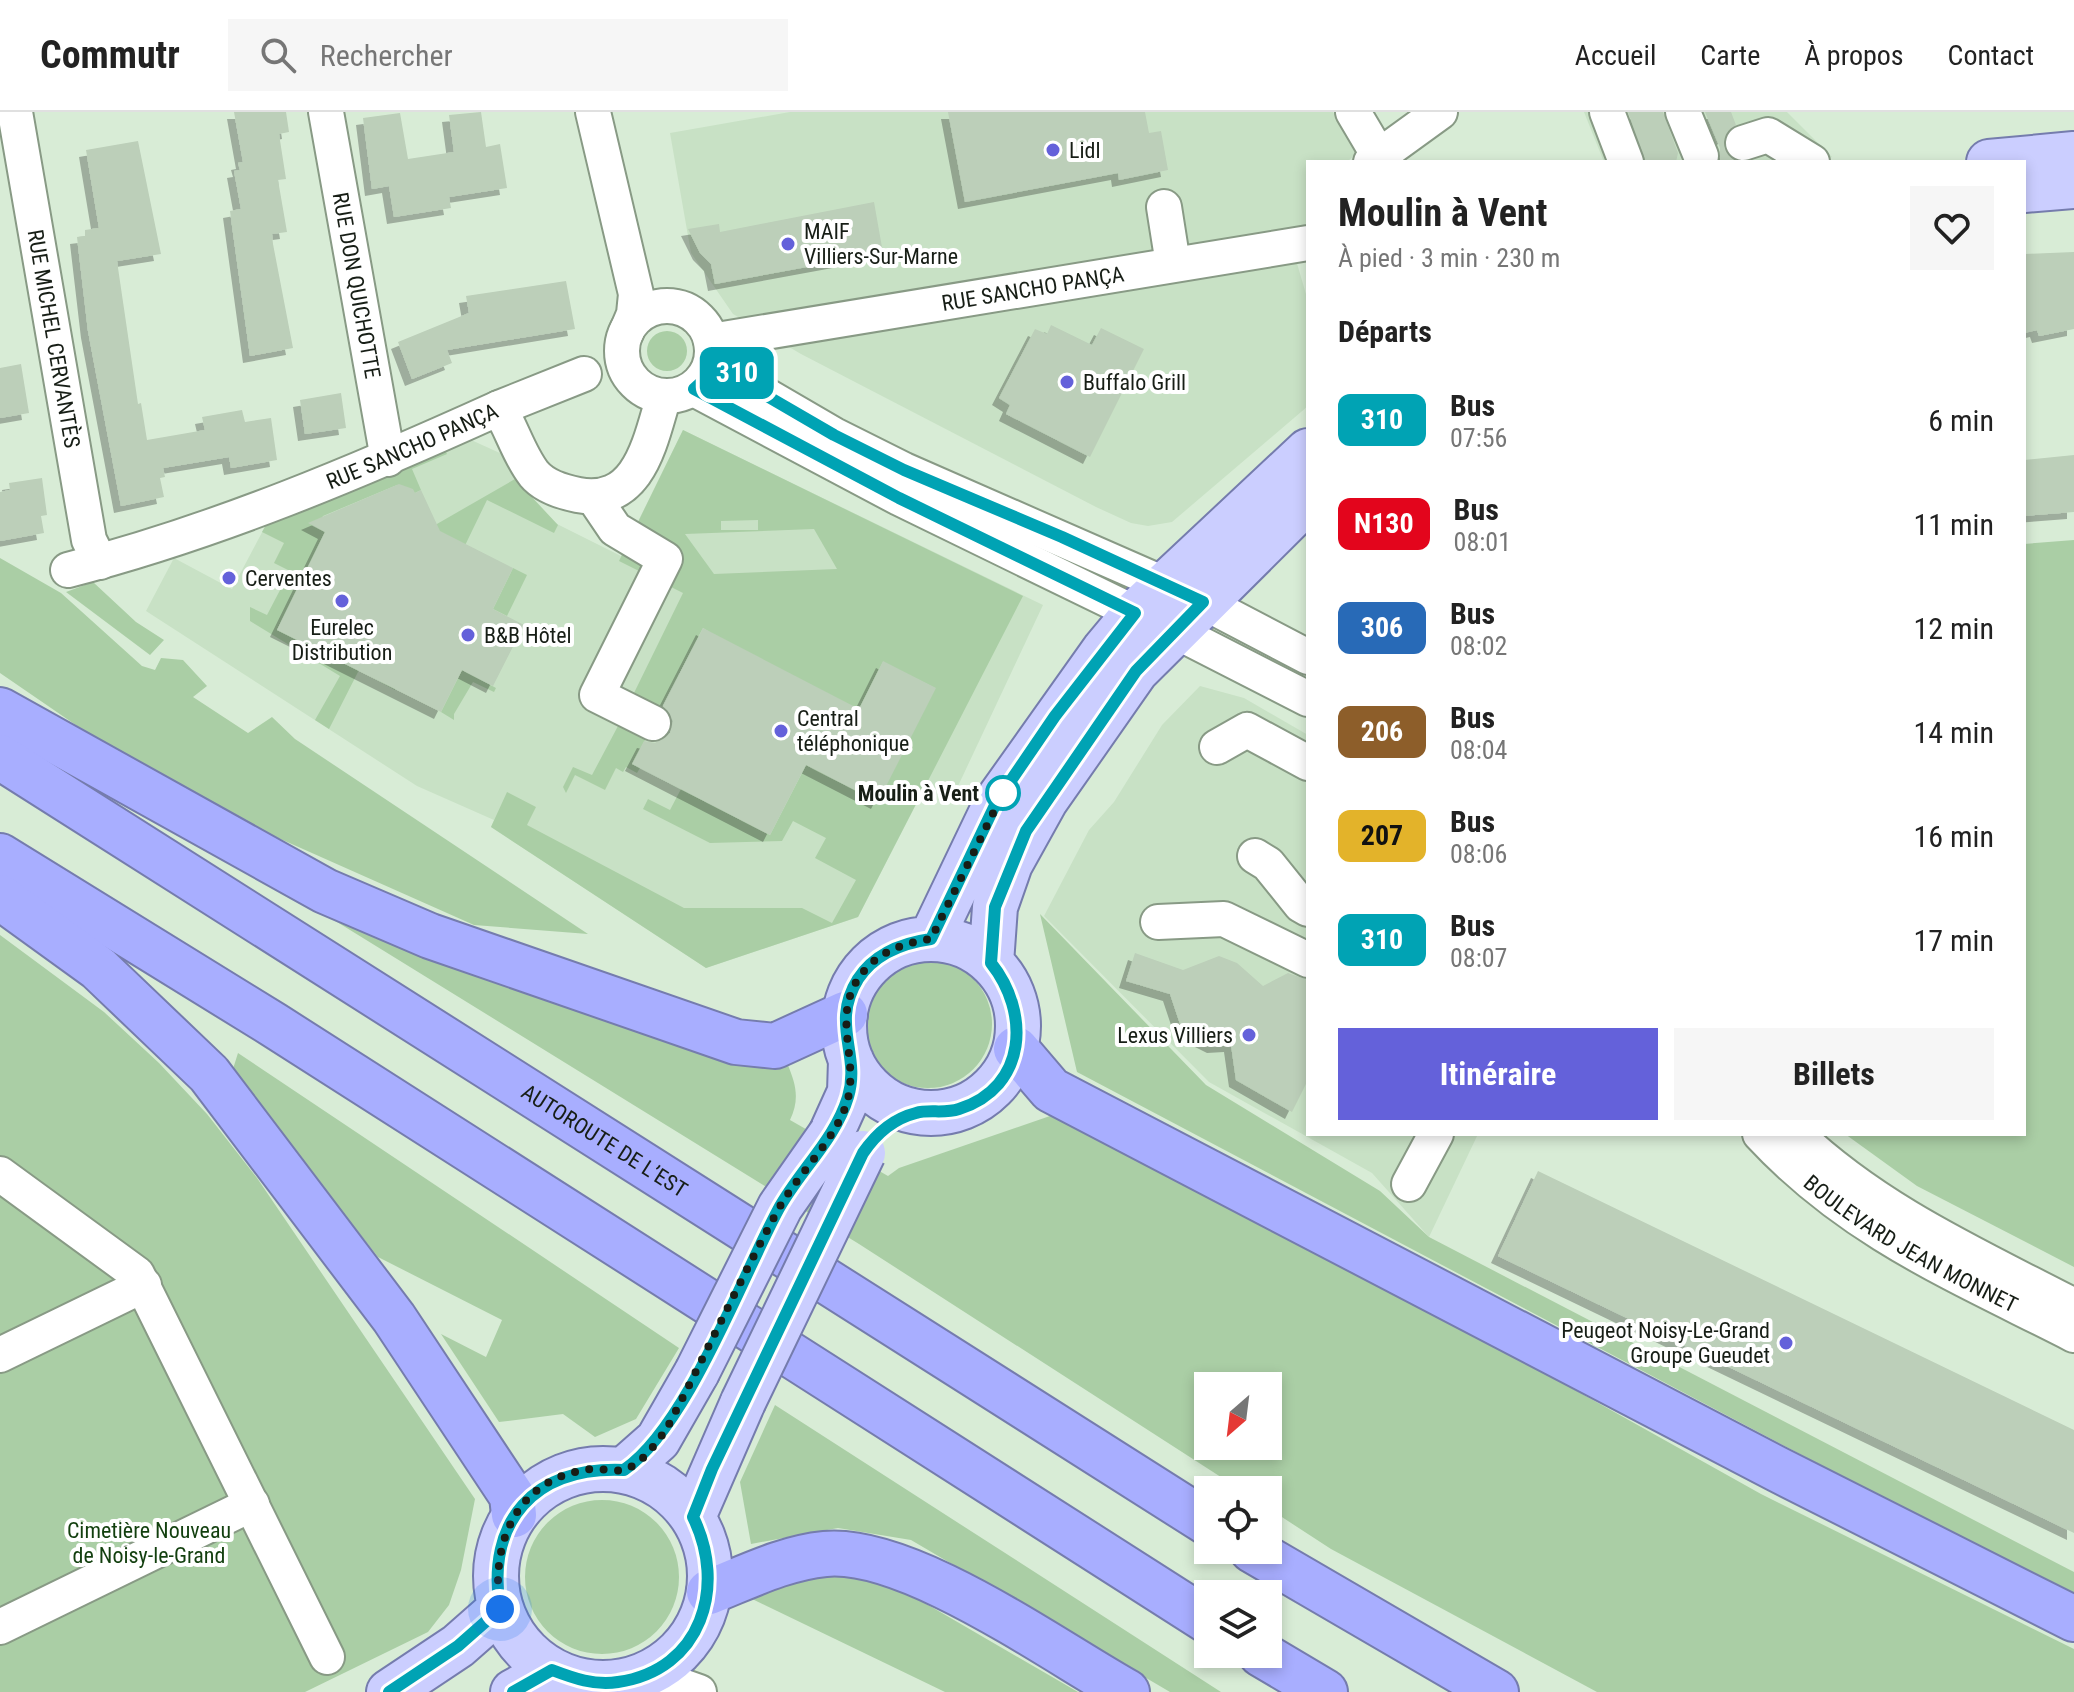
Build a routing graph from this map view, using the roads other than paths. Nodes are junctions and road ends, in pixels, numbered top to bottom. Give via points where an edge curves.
1 (15, 112) edge
2 (326, 112) edge
3 (609, 112) edge
4 (1353, 112) edge
5 (1440, 112) edge
6 (1607, 112) edge
7 (1683, 112) edge
8 (1730, 143) edge
9 (2074, 154) edge
10 (1375, 159) edge
11 (1625, 160) edge
12 (1803, 160) edge
13 (2010, 160) edge
14 (2074, 186) edge
15 (2026, 190) edge
16 (1164, 207) dead end
17 (1306, 243) edge
18 (1173, 264) junction
19 (682, 309) junction
20 (624, 337) junction
21 (712, 345) junction
22 (584, 374) dead end
23 (679, 393) junction
24 (499, 408) junction
25 (1306, 453) edge
26 (388, 459) junction
27 (594, 498) junction
28 (1306, 502) edge
29 (84, 566) joint
30 (1150, 598) junction
31 (1189, 617) junction
32 (1306, 656) edge
33 (1306, 698) edge
34 (0, 710) edge
35 (653, 723) dead end
36 (1217, 747) dead end
37 (0, 757) edge
38 (1306, 762) edge
39 (0, 856) edge
40 (1255, 856) dead end
41 (0, 897) edge
42 (1306, 908) edge
43 (1158, 922) dead end
44 (931, 939) junction
45 (1306, 959) edge
46 (991, 963) junction
47 (845, 1014) junction
48 (1016, 1049) junction
49 (851, 1060) junction
50 (917, 1112) junction
51 (1435, 1136) edge
52 (1762, 1136) edge
53 (1798, 1136) edge
54 (847, 1144) junction
55 (1409, 1184) dead end
56 (6, 1186) edge
57 (144, 1285) junction
58 (2074, 1306) edge
59 (2074, 1335) edge
60 (0, 1355) edge
61 (624, 1470) junction
62 (252, 1504) junction
63 (1194, 1514) edge
64 (514, 1515) junction
65 (693, 1517) junction
66 (1276, 1564) edge
67 (709, 1592) junction
68 (500, 1609) junction
69 (1194, 1612) edge
70 (2074, 1619) edge
71 (0, 1627) edge
72 (327, 1657) dead end
73 (1282, 1666) edge
74 (552, 1670) junction
75 (648, 1674) junction
76 (389, 1692) edge
77 (513, 1692) edge
78 (699, 1692) edge
79 (1127, 1692) edge
80 (1325, 1692) edge
81 (1496, 1692) edge

1 - 29 street, RUE MICHEL CERVANTÈS via 89,540
2 - 26 street, RUE DON QUICHOTTE
3 - 19 street via 648,269
3 - 20 street via 636,294
4 - 10 street
5 - 10 street
6 - 11 street
7 - 8 street
8 - 12 street
9 - 13 main road
14 - 15 main road
16 - 18 street
17 - 18 street, RUE SANCHO PANÇA
18 - 21 street, RUE SANCHO PANÇA
19 - 20 street via 654,308 631,324
19 - 21 street via 702,323
20 - 23 street via 623,364 638,386
21 - 23 street via 705,379
21 - 30 street via 755,389 834,435
22 - 24 street
23 - 27 street via 642,467 620,488
23 - 30 street via 899,498
24 - 26 street, RUE SANCHO PANÇA
24 - 27 street, RUE SANCHO PANÇA via 535,475 561,492
25 - 30 main road
26 - 29 street, RUE SANCHO PANÇA
27 - 35 street via 615,529 665,559 597,695
28 - 31 main road
30 - 31 main road
30 - 44 main road via 1055,716 997,801
31 - 32 street
31 - 33 street
31 - 46 main road via 1136,671 1026,831 995,907
34 - 47 highway via 325,891 430,936 736,1042 775,1046
36 - 38 street via 1247,730
37 - 63 highway, AUTOROUTE DE L’EST
39 - 69 highway
40 - 42 street
41 - 64 highway via 98,968 209,1074 394,1318 512,1496
43 - 45 street via 1224,919
44 - 46 main road via 963,946
44 - 47 main road via 891,949 873,961 850,995
46 - 48 main road via 1015,1003
47 - 49 main road
48 - 50 main road via 1001,1078 978,1100 959,1109
48 - 70 highway via 1051,1090
49 - 50 main road via 877,1094
49 - 54 main road
50 - 54 main road
51 - 55 street
52 - 59 street, BOULEVARD JEAN MONNET via 1816,1190 1857,1220
53 - 58 street, BOULEVARD JEAN MONNET via 1892,1210
54 - 61 main road, bridge via 780,1207 658,1440
54 - 65 main road, bridge
56 - 57 street via 127,1264
57 - 60 street
57 - 62 street
61 - 64 main road via 562,1476 535,1492
61 - 65 main road via 674,1495
62 - 71 street
62 - 72 street
64 - 68 main road via 498,1555
65 - 67 main road via 705,1540
66 - 81 highway
67 - 75 main road via 699,1626 677,1653
67 - 79 highway via 800,1558 854,1553 943,1586
68 - 74 main road via 521,1644
68 - 76 main road via 458,1646
73 - 80 highway
74 - 75 main road via 583,1681 617,1682
74 - 77 main road
75 - 78 street

